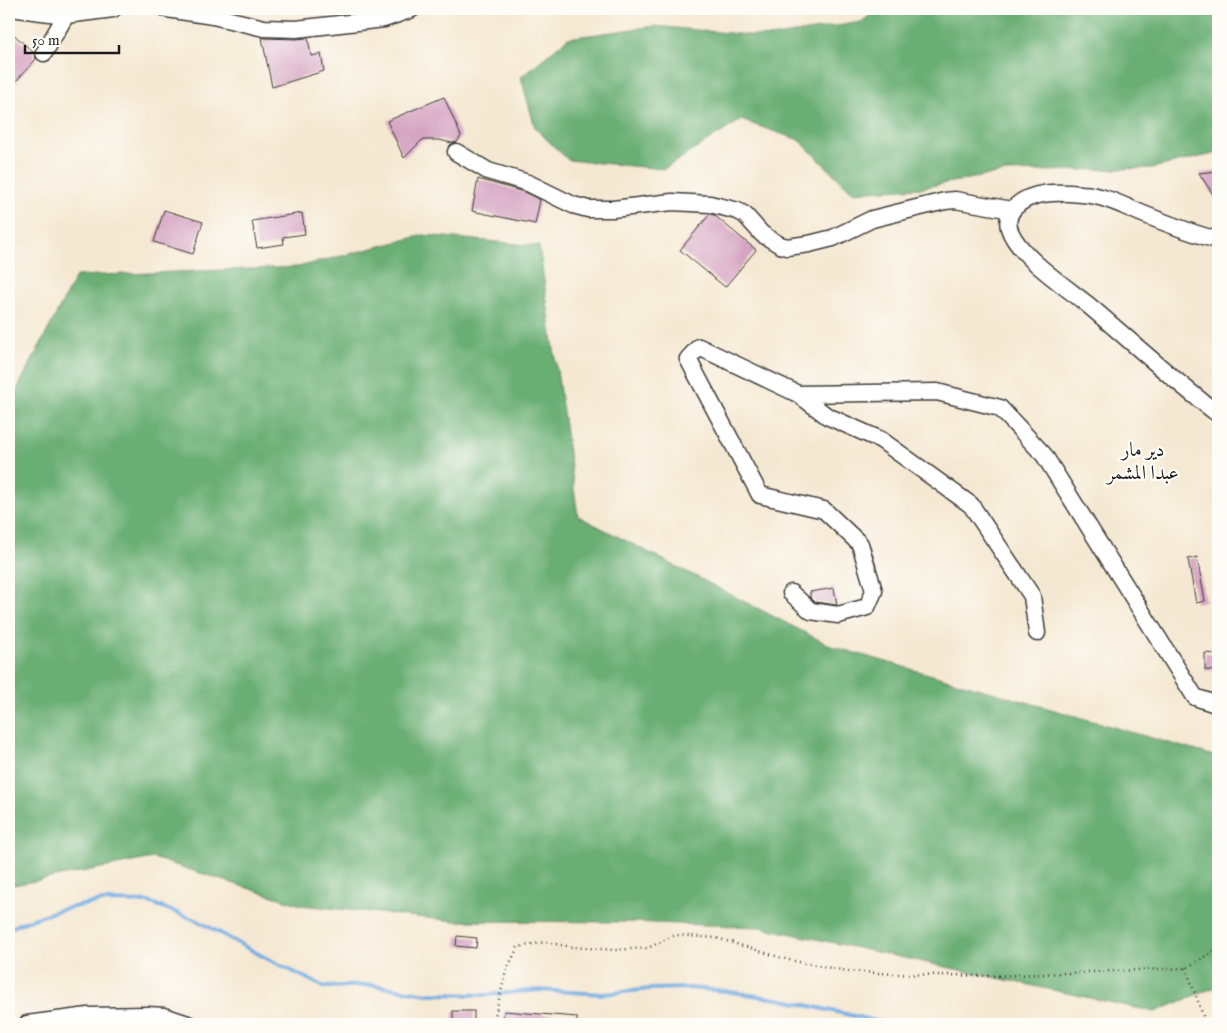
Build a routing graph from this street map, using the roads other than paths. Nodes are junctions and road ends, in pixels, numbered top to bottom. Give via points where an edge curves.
1 (18, 9) edge
2 (113, 9) edge
3 (167, 9) edge
4 (412, 9) edge
5 (66, 15) junction
6 (44, 53) dead end
7 (456, 152) dead end
8 (1012, 210) junction
9 (1218, 240) edge
10 (798, 394) junction
11 (1218, 414) edge
12 (791, 594) dead end
13 (1037, 633) dead end
14 (1218, 705) edge
15 (28, 1024) edge
16 (188, 1024) edge

1 - 5 street
2 - 5 street
3 - 4 street via 264,28 296,29 384,19
5 - 6 street
7 - 8 street via 488,171 588,209 672,202 703,203 738,211 762,234 787,247 833,238 872,219 945,201
8 - 9 street via 1020,201 1040,194 1085,194
8 - 11 street via 1009,228 1020,247 1184,389
10 - 12 street via 699,347 688,359 760,495 824,510 860,544 874,591 867,607 838,615 811,611
10 - 13 street via 826,416 881,440 971,505 1032,596
10 - 14 street via 937,392 1000,408 1044,455 1195,697
15 - 16 street via 88,1016 164,1016

